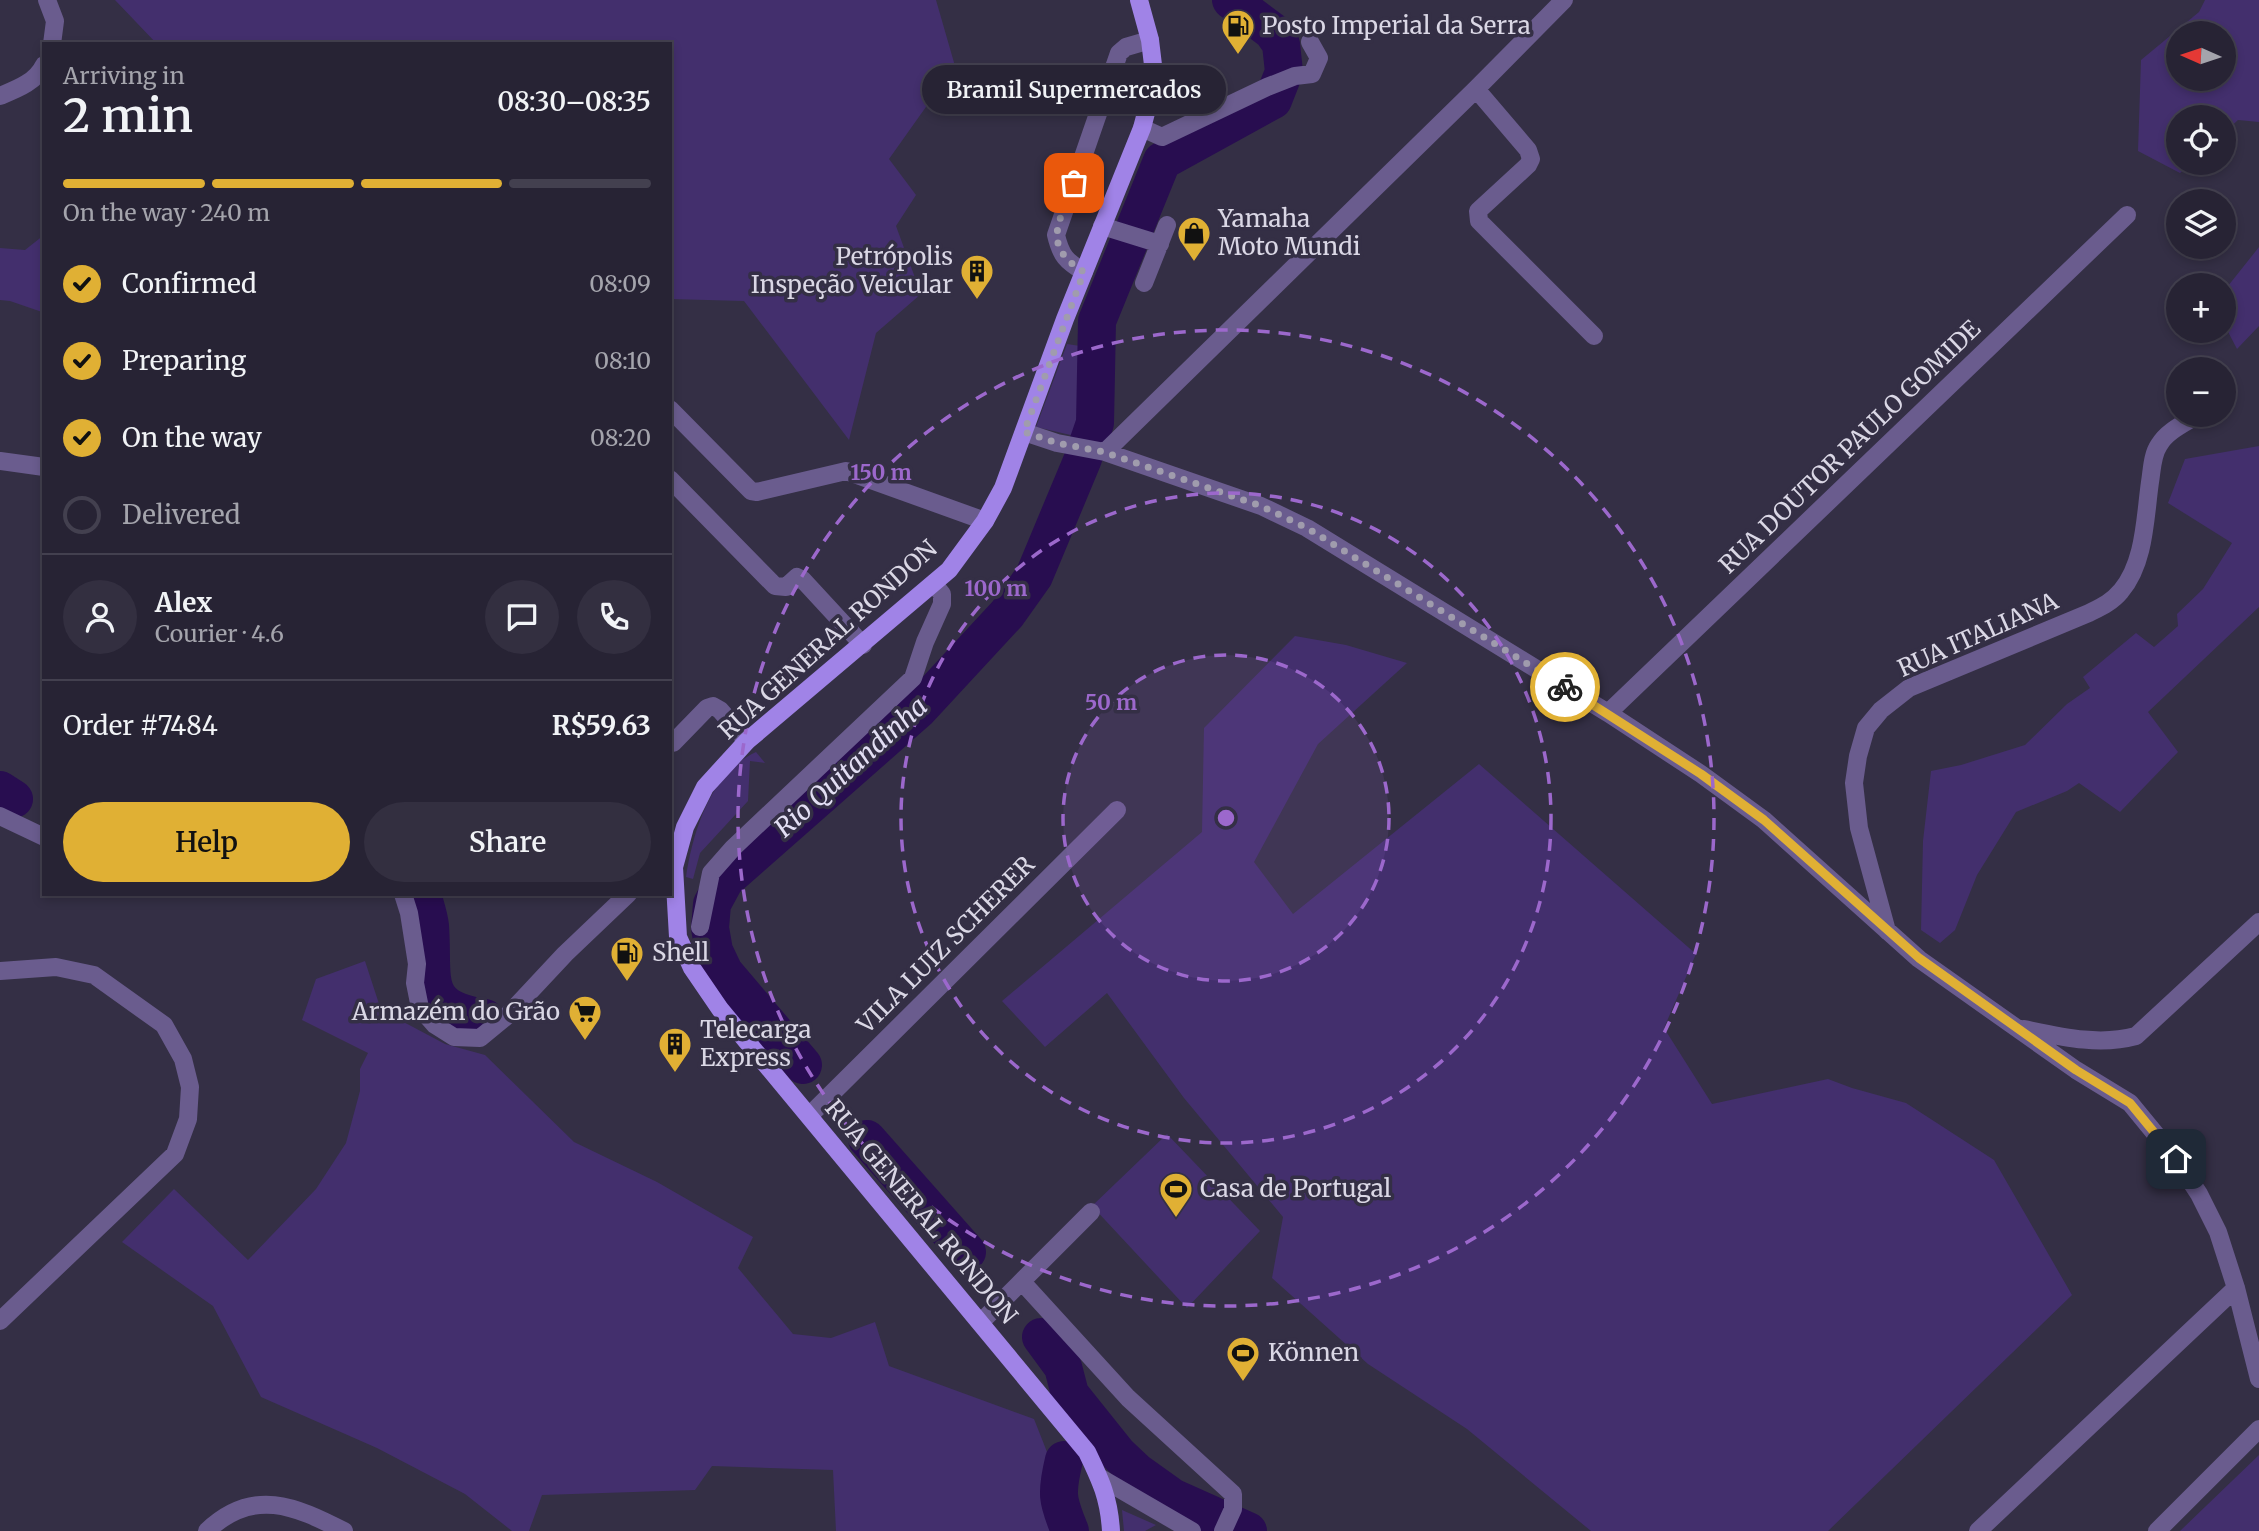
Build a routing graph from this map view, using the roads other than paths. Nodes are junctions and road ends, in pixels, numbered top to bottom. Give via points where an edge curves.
1 (47, 0) edge
2 (1139, 0) edge
3 (1564, 0) edge
4 (1150, 40) junction
5 (52, 42) edge
6 (1310, 42) dead end
7 (42, 68) edge
8 (1476, 89) junction
9 (0, 96) edge
10 (1142, 128) junction
11 (2127, 215) dead end
12 (1167, 225) dead end
13 (1103, 227) junction
14 (1152, 242) junction
15 (1084, 272) junction
16 (1144, 283) dead end
17 (1594, 336) dead end
18 (672, 411) edge
19 (2179, 427) edge
20 (1024, 432) junction
21 (1104, 452) junction
22 (0, 461) edge
23 (42, 467) edge
24 (672, 481) edge
25 (985, 521) junction
26 (934, 584) junction
27 (863, 645) junction
28 (1608, 713) junction
29 (747, 741) junction
30 (673, 743) dead end
31 (1117, 810) dead end
32 (0, 816) edge
33 (42, 836) edge
34 (672, 893) edge
35 (403, 896) edge
36 (626, 896) edge
37 (2259, 922) edge
38 (700, 927) dead end
39 (1887, 931) junction
40 (0, 971) edge
41 (2017, 1028) junction
42 (810, 1115) junction
43 (1091, 1212) dead end
44 (1019, 1284) junction
45 (2236, 1288) junction
46 (0, 1321) edge
47 (981, 1322) junction
48 (2259, 1379) edge
49 (2259, 1429) edge
50 (1100, 1477) junction
51 (1226, 1525) edge
52 (1184, 1530) edge
53 (207, 1531) edge
54 (344, 1531) edge
55 (1111, 1531) edge
56 (1978, 1531) edge
57 (2157, 1531) edge

1 - 5 street via 55,21
2 - 4 main road, RUA GENERAL RONDON
3 - 8 street
4 - 10 main road, RUA GENERAL RONDON via 1151,94
4 - 15 street via 1119,53 1056,235 1060,252
6 - 10 street via 1319,58 1312,74 1267,87 1162,137
7 - 9 street via 22,87
8 - 17 street via 1531,159 1478,211 1479,221
8 - 21 street
10 - 13 main road, RUA GENERAL RONDON
11 - 28 street, RUA DOUTOR PAULO GOMIDE
12 - 14 street
13 - 14 street
13 - 15 main road, RUA GENERAL RONDON
14 - 16 street
15 - 20 main road, RUA GENERAL RONDON
18 - 25 street via 751,491 846,471
19 - 39 street, RUA ITALIANA via 2158,445 2134,569 2121,591 2089,613 1909,688 1866,728 1854,783 1859,828
20 - 21 street
20 - 25 main road, RUA GENERAL RONDON
21 - 28 street via 1261,506 1307,528
22 - 23 street
24 - 27 street via 775,586 786,587 803,579
25 - 26 main road, RUA GENERAL RONDON
26 - 27 main road, RUA GENERAL RONDON
26 - 38 street via 942,594 942,604 913,678 711,873
27 - 29 main road, RUA GENERAL RONDON
28 - 39 street via 1764,820
29 - 30 street via 713,706
29 - 34 main road, RUA GENERAL RONDON via 705,787 685,827
31 - 42 street, VILA LUIZ SCHERER
32 - 33 street
34 - 42 main road, RUA GENERAL RONDON via 678,937 692,968 720,1009
35 - 36 street via 418,964 415,983 420,1008 454,1037 480,1038
37 - 41 street via 2136,1036 2117,1041 2075,1039
39 - 41 street
40 - 46 street via 56,967 94,975 164,1025 183,1059 191,1087 188,1119 176,1153
41 - 45 street via 2130,1103 2199,1194 2218,1232
42 - 47 main road, RUA GENERAL RONDON
43 - 44 street
44 - 47 street
44 - 51 street via 1024,1284 1128,1398 1233,1494
45 - 48 street
45 - 56 street
47 - 50 main road, RUA GENERAL RONDON via 1087,1452
49 - 57 street
50 - 52 street
50 - 55 main road, RUA GENERAL RONDON via 1110,1507
53 - 54 street via 235,1511 277,1504

